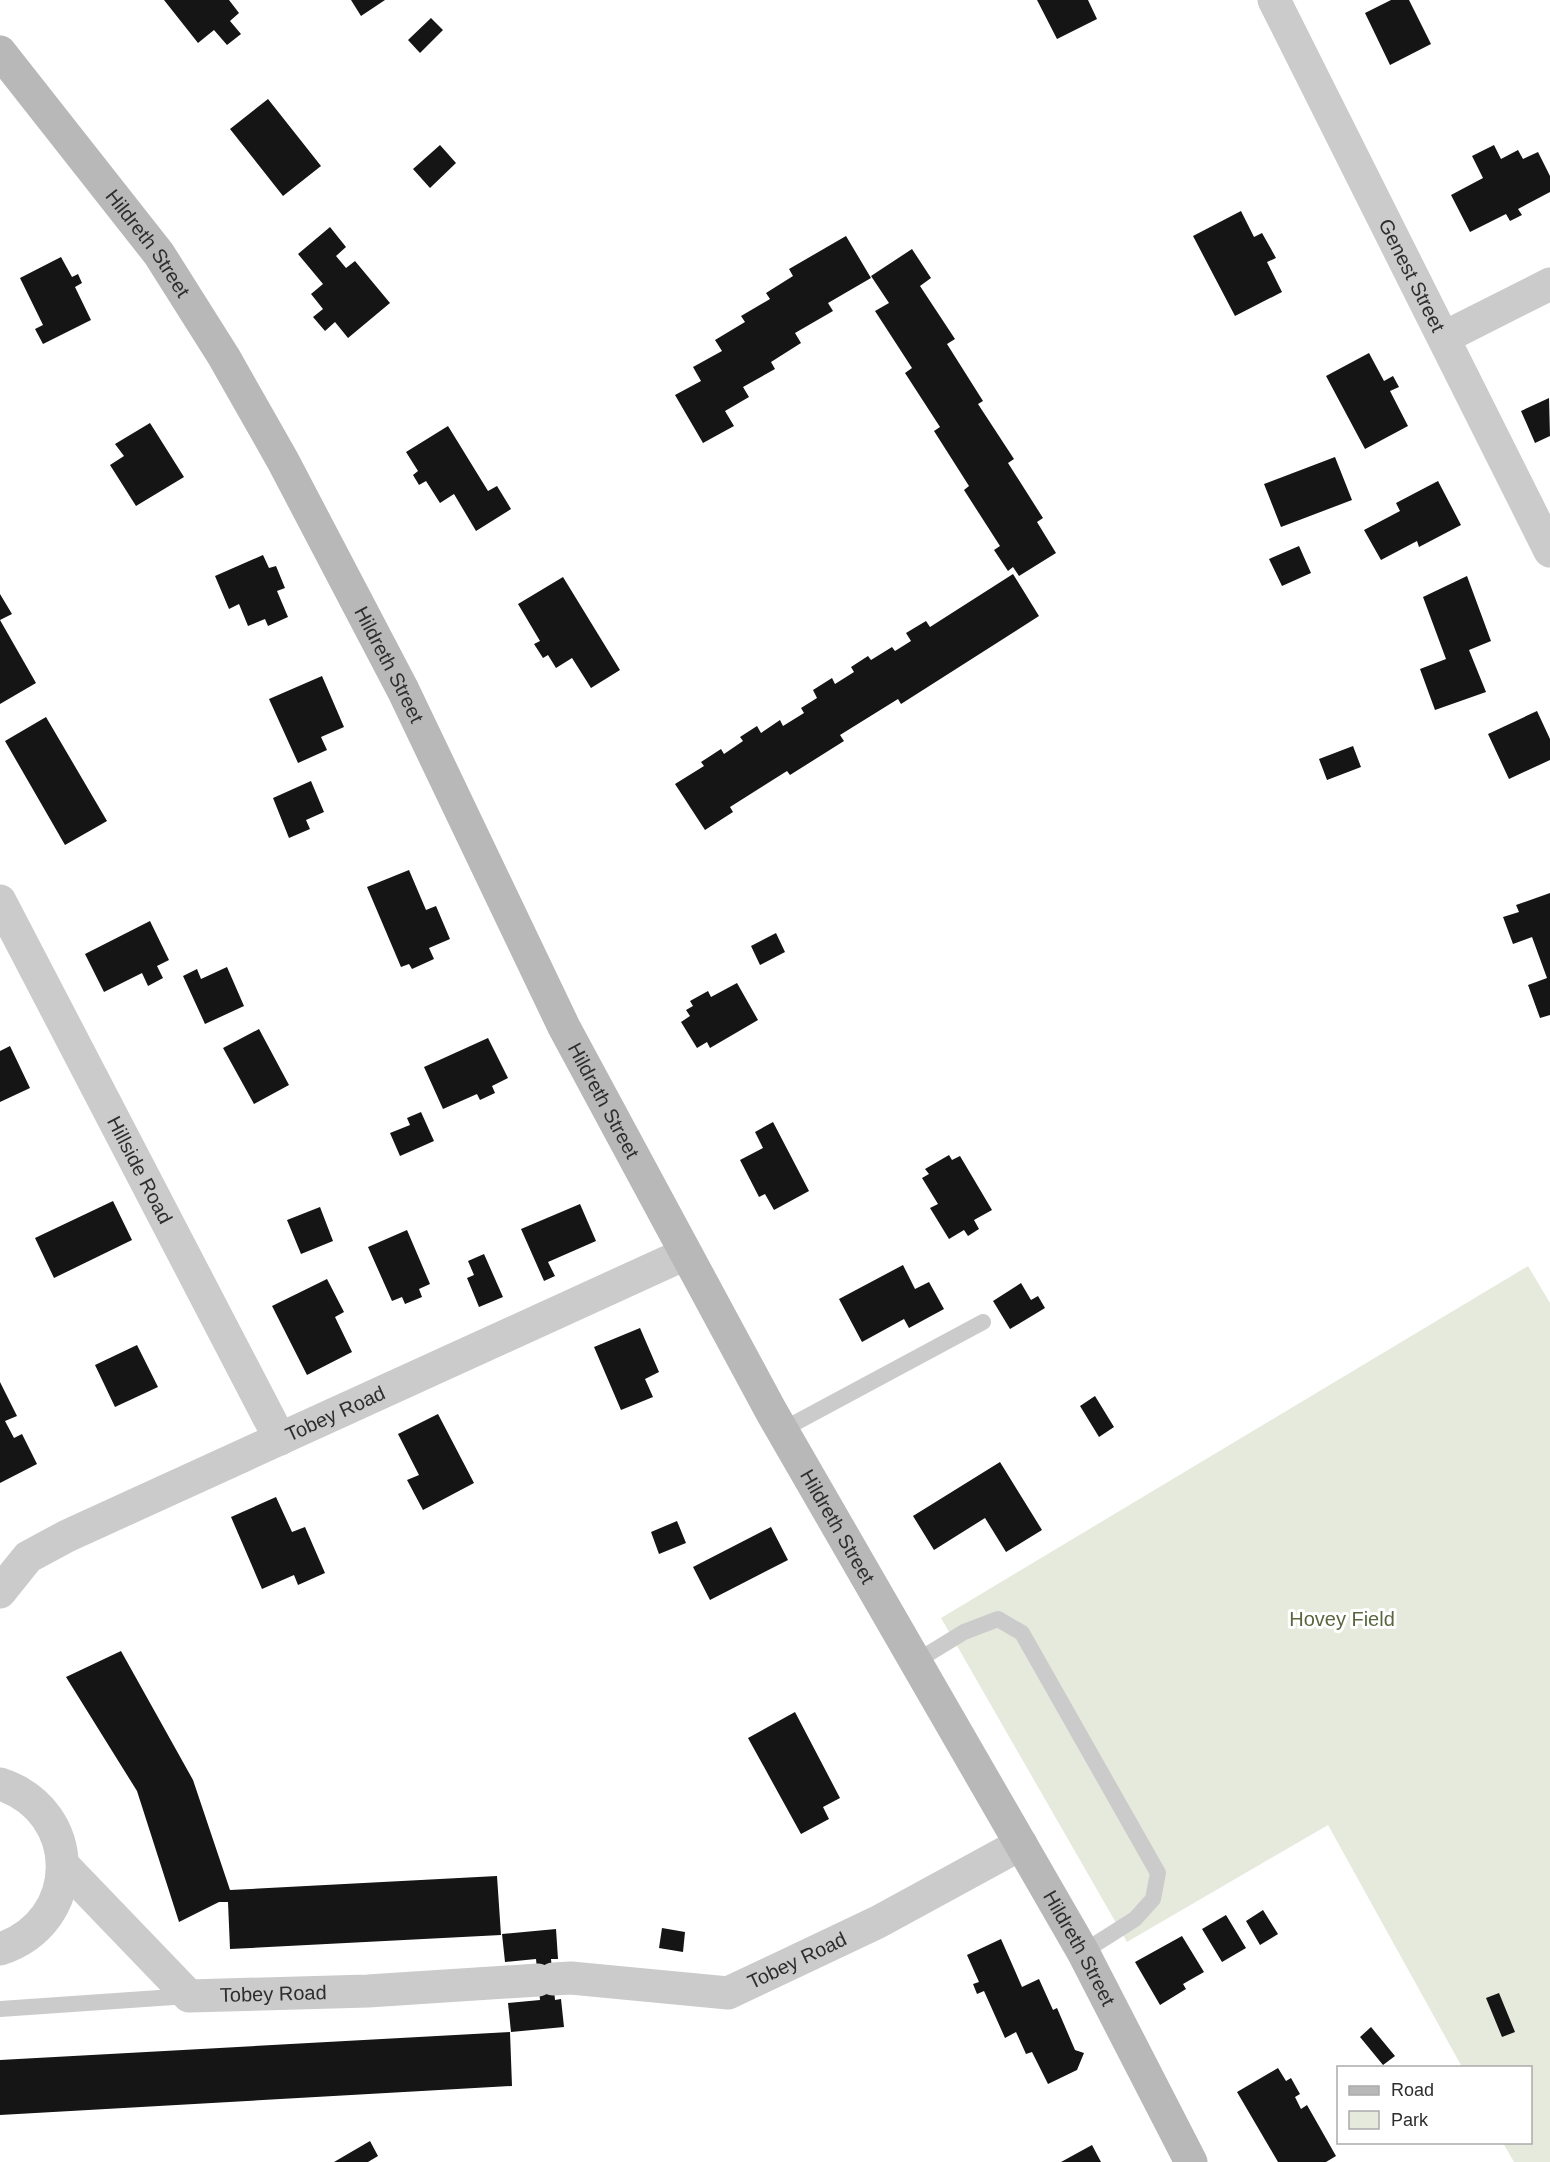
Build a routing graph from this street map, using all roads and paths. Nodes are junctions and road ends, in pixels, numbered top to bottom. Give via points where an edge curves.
1 (1274, 0) edge
2 (0, 52) edge
3 (1550, 284) edge
4 (1444, 337) junction
5 (1550, 551) edge
6 (0, 901) edge
7 (685, 1254) junction
8 (983, 1322) dead end
9 (782, 1430) junction
10 (280, 1439) junction
11 (1, 1586) edge
12 (915, 1662) junction
13 (0, 1784) edge
14 (1021, 1844) junction
15 (63, 1865) junction
16 (0, 1949) edge
17 (1083, 1952) junction
18 (189, 1996) junction
19 (0, 2009) edge
20 (1191, 2162) edge

1 - 4 street, Genest Street
2 - 7 street, Hildreth Street via 159,254 283,460 403,690 564,1027
3 - 4 street
4 - 5 street, Genest Street
6 - 10 street, Hillside Road
7 - 9 street, Hildreth Street
7 - 10 street, Tobey Road
8 - 9 lane
9 - 12 street, Hildreth Street
10 - 11 street, Tobey Road via 57,1541 28,1557
12 - 14 street, Hildreth Street
12 - 17 lane via 963,1632 998,1619 1022,1633 1158,1873 1153,1899 1135,1919
13 - 15 street via 23,1794 44,1813 58,1838
14 - 17 street, Hildreth Street
14 - 18 street, Tobey Road via 878,1922 728,1993 571,1978 368,1991
15 - 16 street via 59,1893 46,1918 25,1938
15 - 18 street
17 - 20 street, Hildreth Street
18 - 19 lane

